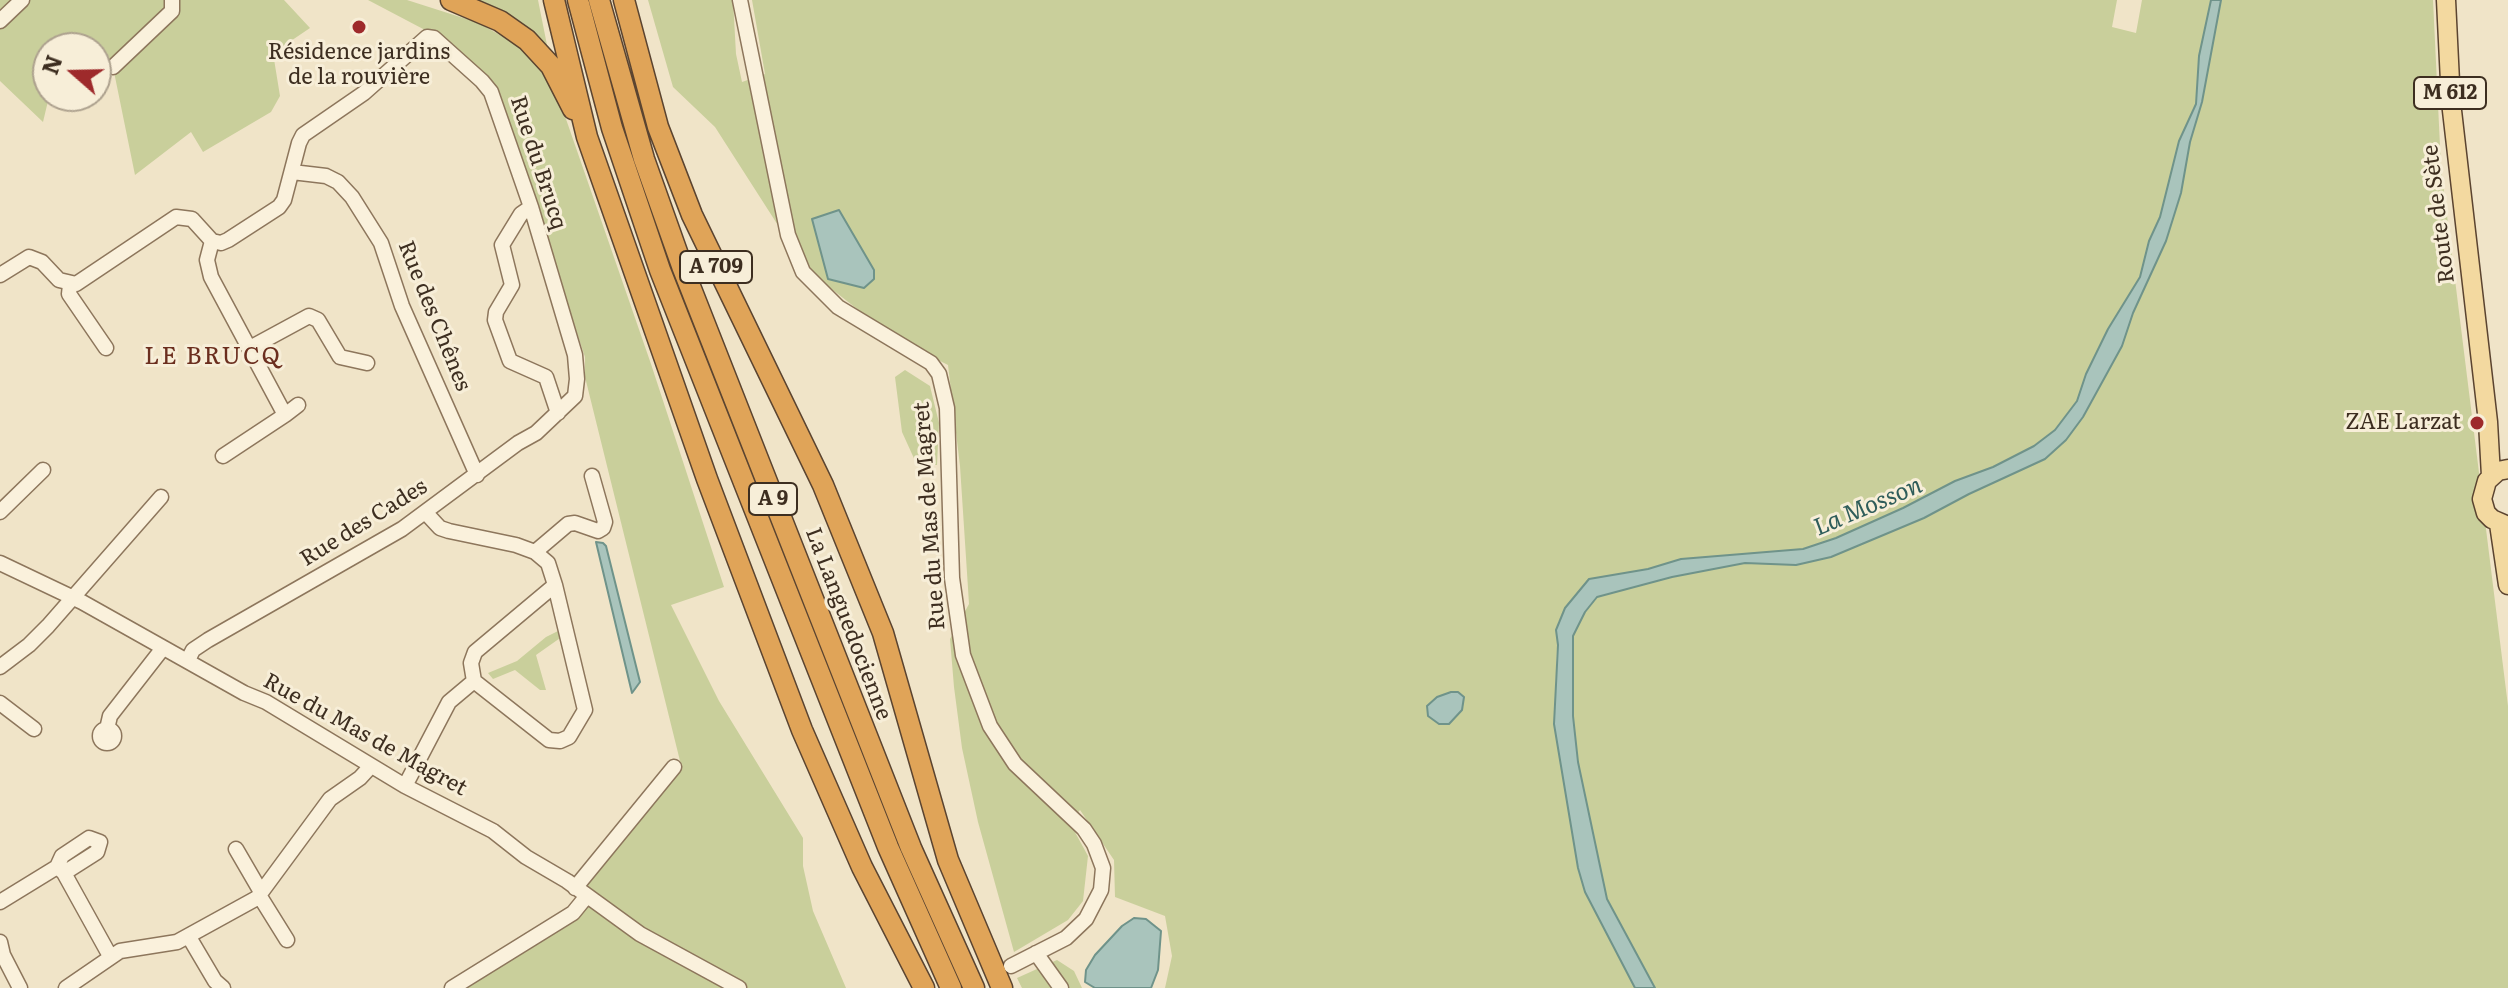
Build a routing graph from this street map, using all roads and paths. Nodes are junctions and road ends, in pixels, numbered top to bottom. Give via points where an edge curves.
1 (22, 0) edge
2 (172, 0) edge
3 (451, 0) edge
4 (554, 0) edge
5 (578, 0) edge
6 (599, 0) edge
7 (624, 0) edge
8 (740, 0) edge
9 (2446, 0) edge
10 (0, 21) edge
11 (113, 67) dead end
12 (587, 137) junction
13 (292, 172) junction
14 (531, 207) junction
15 (212, 241) junction
16 (0, 275) edge
17 (70, 285) junction
18 (106, 348) dead end
19 (250, 348) junction
20 (367, 363) dead end
21 (298, 405) dead end
22 (558, 413) junction
23 (285, 415) junction
24 (2488, 422) junction
25 (223, 456) dead end
26 (2508, 460) edge
27 (43, 470) dead end
28 (2500, 472) edge
29 (477, 475) junction
30 (592, 476) dead end
31 (161, 497) dead end
32 (0, 512) edge
33 (426, 513) junction
34 (2504, 525) edge
35 (535, 552) junction
36 (0, 563) edge
37 (555, 585) junction
38 (2508, 585) edge
39 (72, 597) junction
40 (163, 648) junction
41 (188, 660) junction
42 (0, 667) edge
43 (474, 681) junction
44 (0, 703) edge
45 (34, 729) dead end
46 (107, 729) dead end
47 (371, 766) junction
48 (674, 767) dead end
49 (405, 786) junction
50 (236, 849) dead end
51 (581, 892) junction
52 (260, 894) junction
53 (0, 902) edge
54 (189, 937) junction
55 (287, 940) dead end
56 (0, 942) edge
57 (1036, 953) junction
58 (110, 956) junction
59 (1011, 966) dead end
60 (20, 988) edge
61 (66, 988) edge
62 (223, 988) edge
63 (452, 988) edge
64 (739, 988) edge
65 (924, 988) edge
66 (951, 988) edge
67 (974, 988) edge
68 (1002, 988) edge
69 (1061, 988) edge

1 - 10 street
2 - 11 street via 172,11
3 - 12 highway via 500,21 535,48 557,77
4 - 12 highway
5 - 66 highway, La Languedocienne / A 9 via 612,128 660,270 888,847
6 - 67 highway, La Languedocienne / A 9 via 640,147 682,266 916,861
7 - 68 highway, A 709 via 658,127 692,215 823,485 883,633 948,860
8 - 57 street, Rue du Mas de Magret via 781,208 803,272 838,307 931,363 939,374 947,408 954,592 963,655 990,726 1015,764 1084,829 1103,868 1101,890 1086,919 1066,938
9 - 24 main road, Route de Sète / M 612 via 2454,130
12 - 65 highway via 702,466 802,730 862,867
13 - 14 street, Rue du Brucq via 299,143 309,129 364,93 427,37 434,38 491,92
13 - 15 street, Rue du Brucq via 279,207 228,240
13 - 29 street, Rue des Chênes via 338,182 381,243 402,306
14 - 22 street, Rue du Brucq via 576,367 575,396
14 - 22 street via 502,245 512,285 495,320 510,361 544,375
15 - 17 street via 192,219 176,217
15 - 19 street via 207,260 211,277
16 - 17 street via 29,257
17 - 18 street via 69,294
19 - 20 street via 309,316 318,320 340,357
19 - 23 street
21 - 23 street
22 - 29 street, Rue des Cades
23 - 25 street
24 - 26 main road, Route de Sète / M 612
24 - 28 main road, Route de Sète / M 612
27 - 32 street
28 - 34 main road, Route de Sète via 2484,487 2482,499 2486,513
29 - 33 street, Rue des Cades
30 - 35 street via 603,528 568,524
31 - 39 street
33 - 35 street via 440,528
33 - 41 street, Rue des Cades via 208,640
34 - 38 main road, Route de Sète
35 - 37 street via 548,563
36 - 39 street, Rue du Mas de Magret
37 - 43 street via 475,652
37 - 43 street via 585,710 569,737 549,740
39 - 40 street, Rue du Mas de Magret
39 - 42 street via 29,645
40 - 41 street, Rue du Mas de Magret
40 - 46 street via 110,716
41 - 47 street, Rue du Mas de Magret
43 - 49 street via 449,702
44 - 45 street
47 - 49 street, Rue du Mas de Magret
47 - 52 street via 330,799
48 - 51 street
49 - 51 street, Rue du Mas de Magret via 493,831
50 - 52 street
51 - 63 street via 573,913
51 - 64 street, Rue du Mas de Magret via 640,934
52 - 54 street
52 - 55 street
53 - 58 street via 61,870
54 - 58 street
54 - 62 street
56 - 60 street
57 - 59 street, Rue du Mas de Magret
57 - 69 street
58 - 61 street

